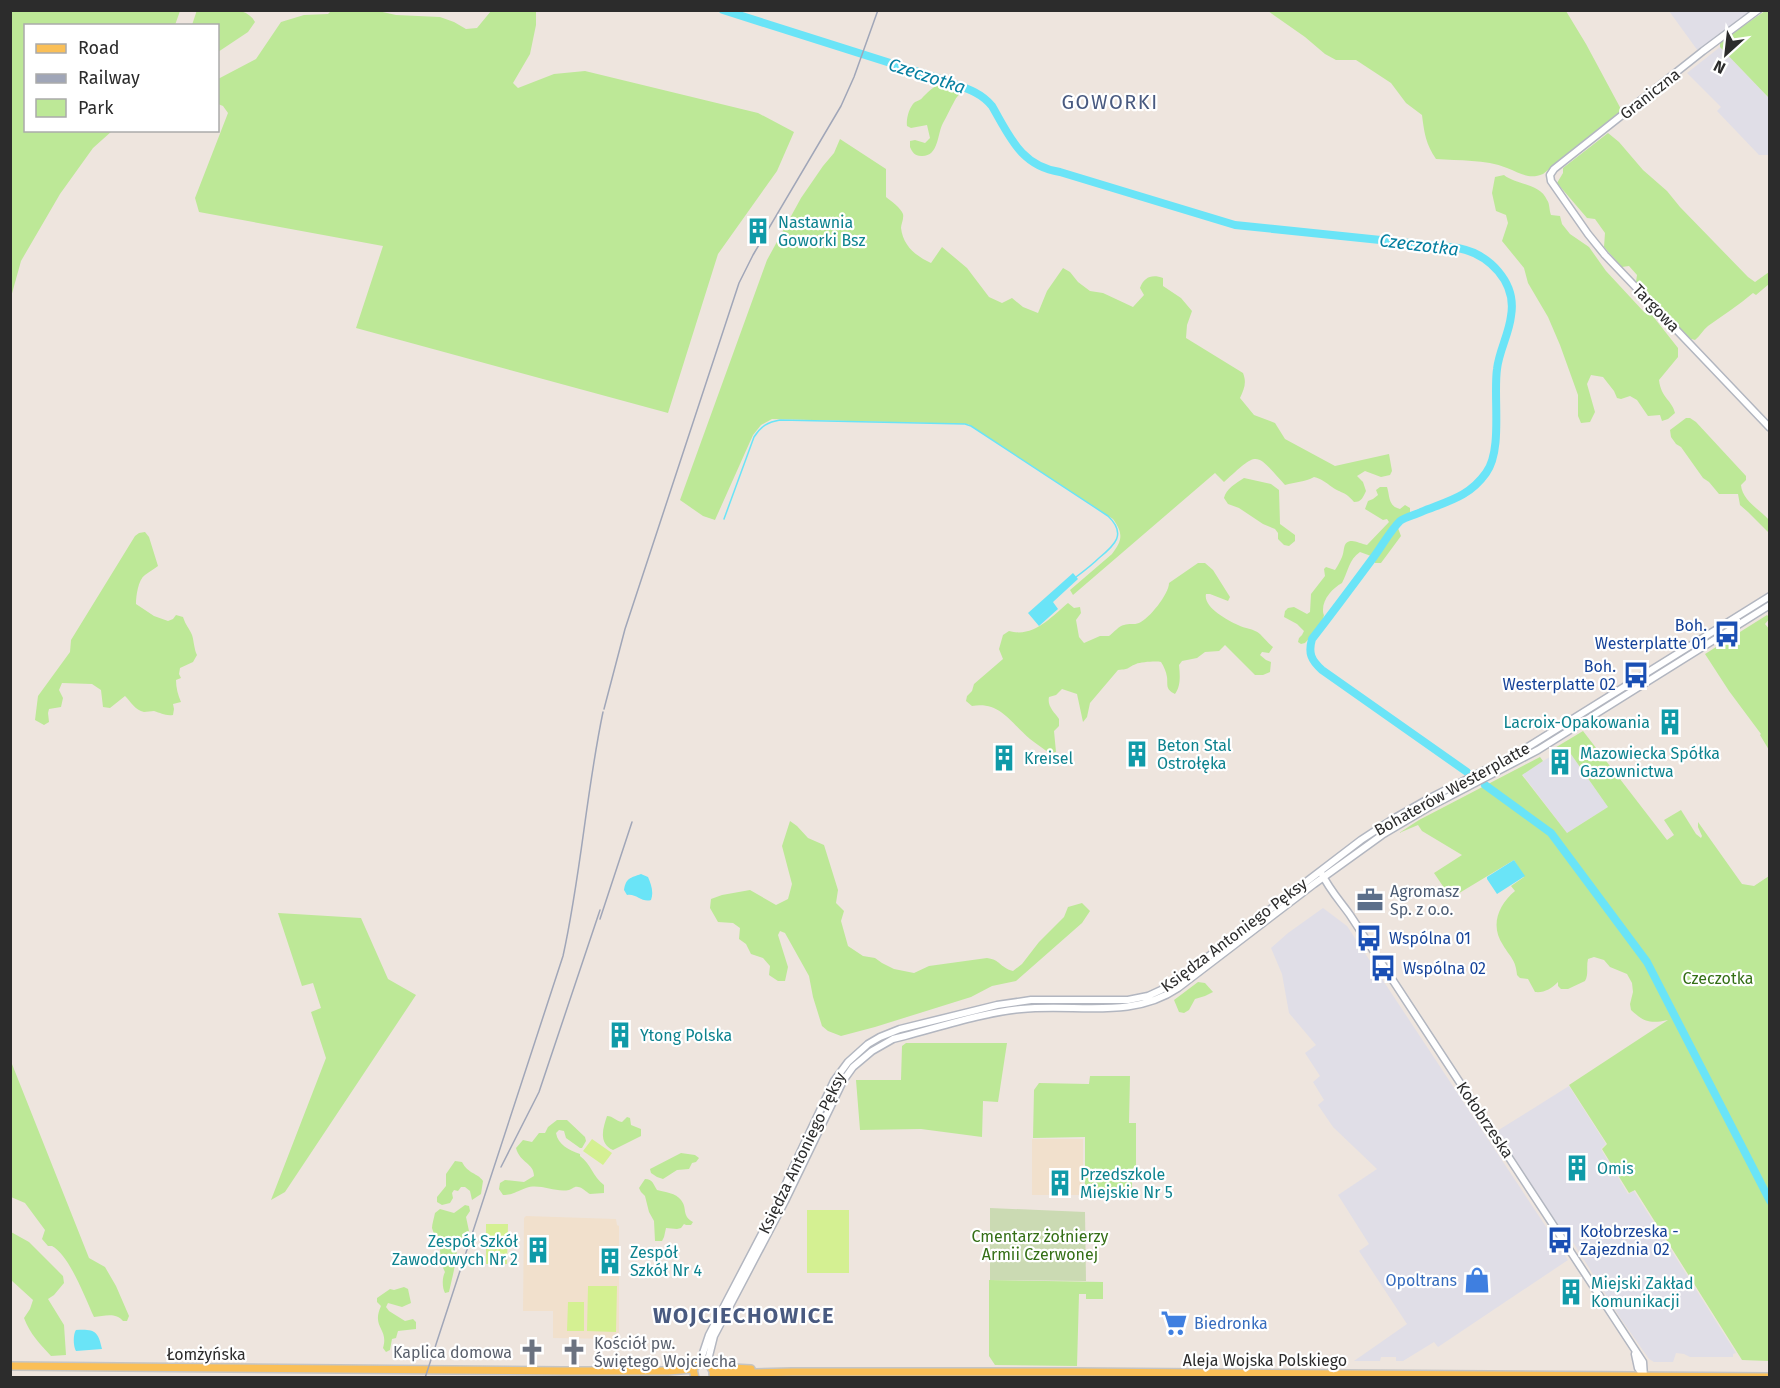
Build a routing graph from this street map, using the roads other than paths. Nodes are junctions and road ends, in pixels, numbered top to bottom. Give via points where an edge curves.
1 (1758, 10) edge
2 (1551, 181) joint
3 (1770, 428) edge
4 (1770, 596) edge
5 (1770, 605) edge
6 (1322, 874) junction
7 (700, 1362) junction
8 (10, 1366) edge
9 (711, 1371) edge
10 (694, 1373) edge
11 (1644, 1377) edge
12 (1738, 1377) edge
13 (1770, 1377) edge

1 - 2 main road, Graniczna via 1554,169
2 - 3 main road, Targowa via 1601,250
4 - 6 main road, Bohaterów Westerplatte via 1534,744 1393,819
5 - 6 main road, Bohaterów Westerplatte via 1538,750 1398,824
6 - 7 main road, Księdza Antoniego Pęksy via 1174,983 1148,996 1120,1001 1003,1004 900,1029 861,1049 830,1089 778,1203 709,1335
6 - 9 main road, Księdza Antoniego Pęksy via 1160,999 1128,1007 1003,1011 893,1039 867,1054 837,1092 714,1336 709,1356
6 - 11 main road, Kołobrzeska via 1326,886 1537,1198 1634,1351
7 - 9 main road, Aleja Wojska Polskiego
7 - 10 main road
8 - 10 main road, Łomżyńska
9 - 11 main road, Aleja Wojska Polskiego
11 - 12 main road, Aleja Wojska Polskiego
12 - 13 main road, Aleja Wojska Polskiego

